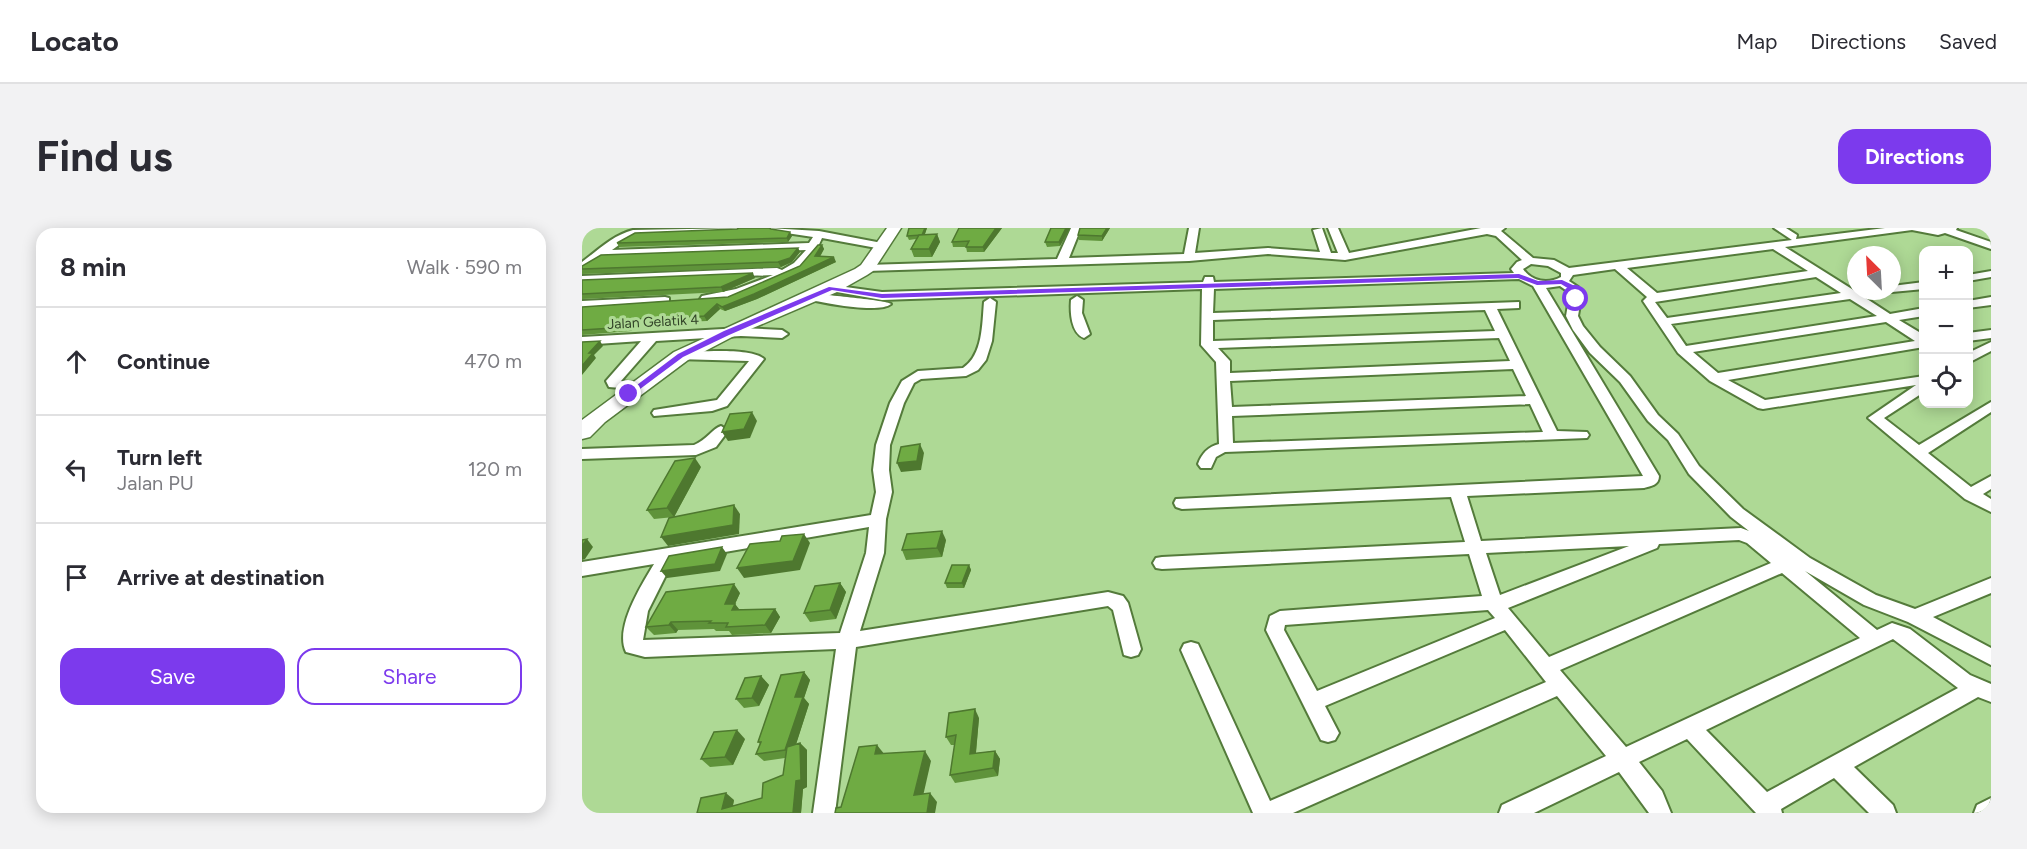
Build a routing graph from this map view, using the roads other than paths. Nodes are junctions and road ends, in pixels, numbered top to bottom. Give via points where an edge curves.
1 (738, 228) edge
2 (773, 228) edge
3 (894, 228) edge
4 (1076, 228) edge
5 (1194, 228) edge
6 (1333, 228) edge
7 (1500, 228) edge
8 (1779, 228) edge
9 (1862, 228) edge
10 (1909, 228) edge
11 (1916, 228) edge
12 (1484, 229) edge
13 (1318, 230) dead end
14 (1950, 230) edge
15 (819, 234) junction
16 (1793, 237) junction
17 (1771, 243) junction
18 (813, 246) junction
19 (882, 246) junction
20 (1991, 246) edge
21 (597, 254) junction
22 (1327, 256) junction
23 (1344, 257) junction
24 (1189, 258) junction
25 (1062, 261) junction
26 (1530, 261) junction
27 (1976, 262) dead end
28 (582, 266) edge
29 (1618, 266) junction
30 (867, 268) junction
31 (1991, 268) edge
32 (789, 270) junction
33 (1518, 272) junction
34 (1819, 273) junction
35 (1563, 274) junction
36 (1991, 274) edge
37 (1973, 277) edge
38 (582, 279) edge
39 (850, 279) junction
40 (1208, 283) junction
41 (1537, 283) junction
42 (1919, 286) edge
43 (831, 288) junction
44 (1901, 288) edge
45 (1847, 291) edge
46 (1194, 296) dead end
47 (1847, 296) edge
48 (811, 297) junction
49 (1654, 297) junction
50 (1077, 300) junction
51 (1861, 300) edge
52 (1991, 301) edge
53 (990, 302) junction
54 (1973, 304) edge
55 (582, 305) edge
56 (1515, 305) dead end
57 (1490, 307) junction
58 (1919, 313) edge
59 (1208, 317) junction
60 (1888, 318) junction
61 (1663, 322) junction
62 (726, 333) junction
63 (782, 334) dead end
64 (1084, 334) dead end
65 (1503, 334) junction
66 (1991, 334) edge
67 (1973, 336) edge
68 (652, 337) junction
69 (1919, 339) edge
70 (582, 341) edge
71 (1919, 343) edge
72 (1207, 345) junction
73 (1991, 346) edge
74 (1683, 350) junction
75 (681, 356) junction
76 (1973, 356) edge
77 (1518, 365) junction
78 (1224, 377) junction
79 (1715, 378) junction
80 (1919, 381) edge
81 (638, 387) junction
82 (1919, 388) edge
83 (1534, 400) junction
84 (1991, 406) edge
85 (1225, 412) junction
86 (659, 413) dead end
87 (721, 431) edge
88 (582, 432) edge
89 (1582, 435) dead end
90 (1552, 436) junction
91 (1228, 447) junction
92 (1917, 453) junction
93 (582, 454) edge
94 (1206, 464) dead end
95 (1991, 481) edge
96 (1457, 491) junction
97 (1971, 495) junction
98 (1182, 503) dead end
99 (1991, 506) edge
100 (878, 519) junction
101 (1664, 540) junction
102 (1475, 547) junction
103 (667, 555) junction
104 (1162, 563) dead end
105 (1785, 564) junction
106 (582, 569) edge
107 (1991, 585) edge
108 (1493, 603) junction
109 (1915, 617) junction
110 (1508, 621) junction
111 (1875, 639) junction
112 (847, 641) junction
113 (1131, 649) dead end
114 (1191, 650) dead end
115 (1991, 657) edge
116 (1546, 667) junction
117 (1561, 685) junction
118 (1984, 690) edge
119 (1312, 702) junction
120 (1690, 727) junction
121 (1328, 733) dead end
122 (1623, 759) junction
123 (1836, 765) junction
124 (1768, 809) edge
125 (1991, 809) edge
126 (824, 813) edge
127 (1266, 813) edge
128 (1510, 813) edge
129 (1660, 813) edge
130 (1885, 813) edge
131 (1985, 813) edge

1 - 21 street via 631,233
2 - 15 street
3 - 19 street
4 - 25 street
5 - 24 street
6 - 23 street
7 - 12 street
8 - 16 street
9 - 16 street
10 - 17 street
11 - 14 street
12 - 23 street
12 - 26 street via 1500,234
13 - 22 street
14 - 20 street
15 - 18 street
15 - 19 street
16 - 17 street
17 - 29 street
17 - 34 street
17 - 35 street
18 - 21 street
18 - 32 street
19 - 30 street
21 - 28 street
22 - 23 street
22 - 24 street via 1268,251
24 - 25 street
25 - 30 street
26 - 33 street via 1521,264
26 - 35 street via 1541,261
27 - 31 street
29 - 35 street
29 - 49 street
30 - 39 street
32 - 38 street
32 - 55 street via 726,297
33 - 40 street
33 - 41 street
34 - 45 street
34 - 49 street
35 - 41 street via 1551,284
35 - 109 street via 1576,293 1572,316 1577,327 1717,494 1804,563 1870,600
36 - 37 street
39 - 40 street via 892,288
39 - 43 street
40 - 43 street via 882,296
40 - 59 street
41 - 96 street via 1651,480
42 - 44 street
43 - 48 street
46 - 50 street
47 - 61 street
48 - 53 street via 866,304
48 - 62 street
49 - 61 street via 1649,301
50 - 53 street
50 - 64 street via 1076,313
51 - 60 street
52 - 54 street
53 - 100 street via 988,332 973,369 918,375 904,389 884,444 884,492
56 - 57 street
57 - 59 street
57 - 65 street
58 - 60 street
59 - 72 street
60 - 69 street
60 - 74 street
61 - 74 street
62 - 63 street, Jalan Gelatik 4
62 - 68 street, Jalan Gelatik 4
62 - 75 street
65 - 72 street
65 - 77 street
66 - 67 street
68 - 70 street, Jalan Gelatik 4
68 - 81 street via 614,381
71 - 79 street
72 - 78 street via 1222,359
73 - 76 street
74 - 79 street
75 - 81 street
75 - 86 street via 757,359 722,403 712,408
77 - 78 street
77 - 83 street
78 - 85 street
79 - 80 street via 1766,405
81 - 88 street
82 - 92 street via 1875,416
83 - 85 street
83 - 90 street
84 - 92 street
85 - 91 street
87 - 93 street via 711,444 696,450
89 - 90 street
90 - 91 street via 1233,450
91 - 94 street via 1213,452
92 - 97 street
95 - 97 street
96 - 98 street
96 - 102 street
97 - 99 street
100 - 103 street
100 - 112 street via 875,553
101 - 102 street
101 - 105 street via 1741,534
101 - 108 street via 1516,599
102 - 104 street
102 - 108 street
103 - 106 street
103 - 112 street via 647,591 632,634 633,646 645,649
105 - 111 street
105 - 116 street
107 - 109 street
108 - 110 street
108 - 119 street via 1280,618 1275,630
109 - 115 street
110 - 116 street
110 - 119 street
111 - 118 street via 1897,632 1963,681
111 - 120 street
112 - 113 street via 1108,599 1117,601 1122,608
112 - 126 street
114 - 127 street
116 - 117 street
117 - 122 street
117 - 127 street
118 - 123 street
119 - 121 street
120 - 122 street
120 - 124 street
122 - 128 street
122 - 129 street
123 - 124 street
123 - 130 street
125 - 131 street

